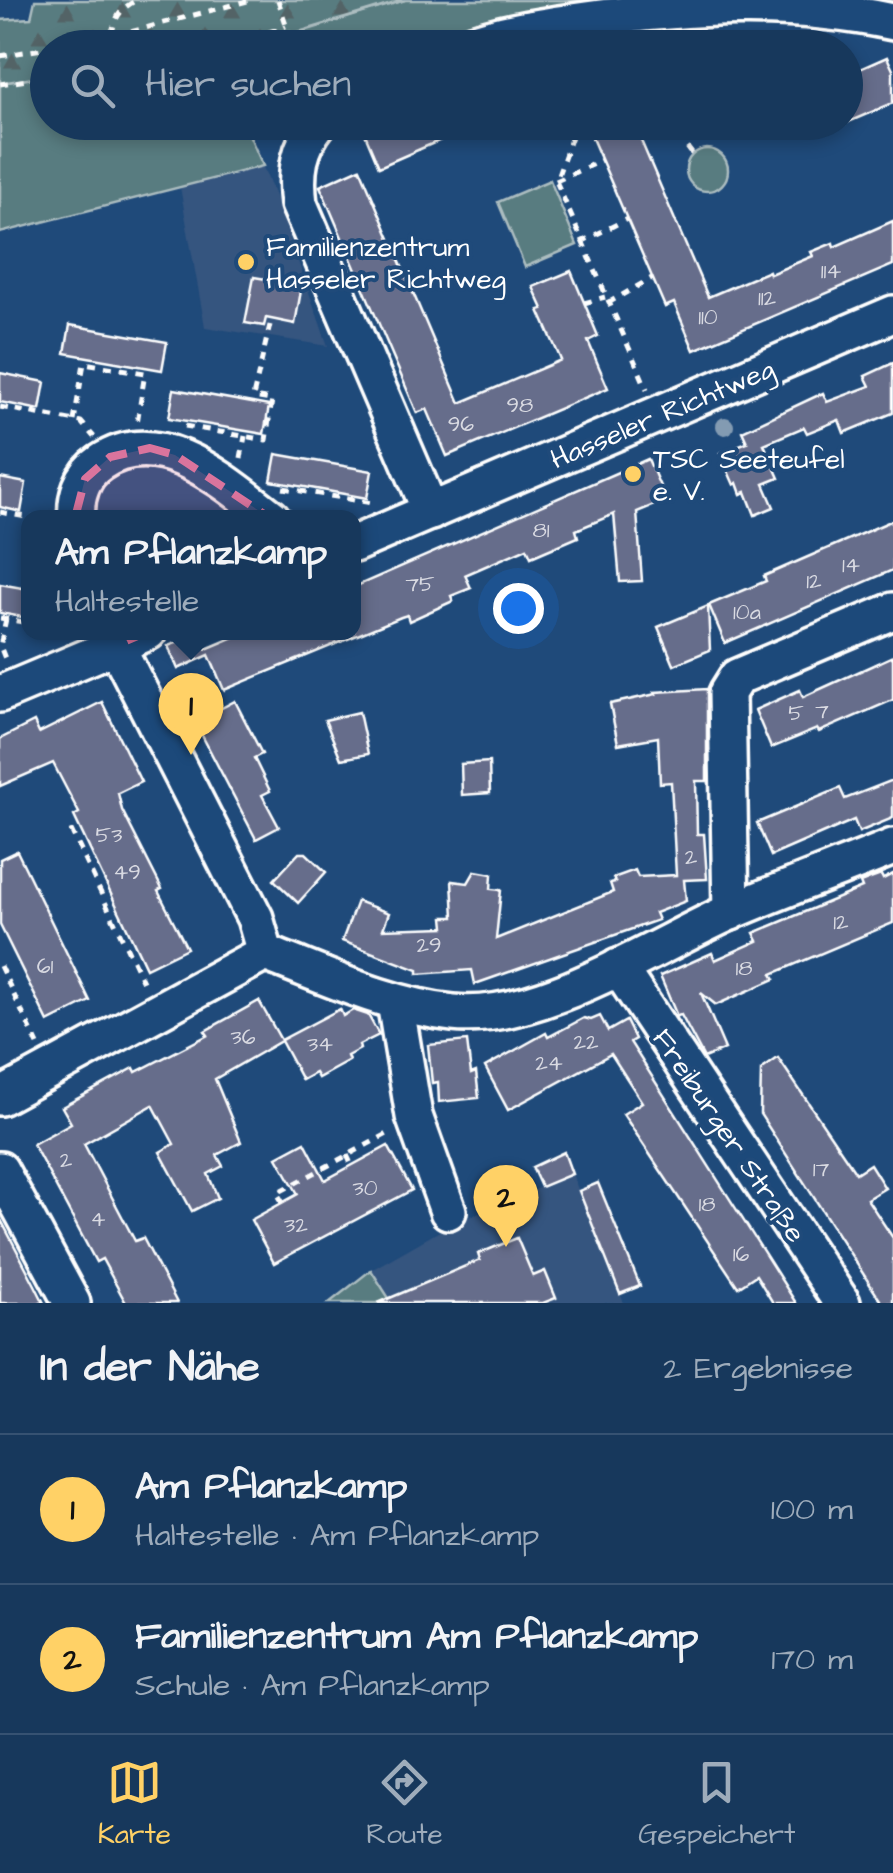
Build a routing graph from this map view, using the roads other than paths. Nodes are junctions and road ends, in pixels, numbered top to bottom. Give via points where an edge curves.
1 (893, 22) edge
2 (523, 30) edge
3 (302, 140) edge
4 (893, 314) edge
5 (277, 502) edge
6 (76, 510) edge
7 (431, 512) junction
8 (367, 539) edge
9 (893, 611) edge
10 (123, 640) edge
11 (129, 640) edge
12 (8, 691) edge
13 (893, 847) edge
14 (731, 912) junction
15 (265, 953) junction
16 (618, 967) junction
17 (395, 1002) junction
18 (0, 1097) edge
19 (0, 1170) edge
20 (448, 1210) dead end
21 (72, 1303) edge
22 (842, 1303) edge

1 - 2 street via 848,12 721,7
3 - 7 street via 300,204
4 - 7 street, Hasseler Richtweg
5 - 6 street via 136,453 94,466
7 - 8 street, Hasseler Richtweg
9 - 14 street via 736,677 727,693
10 - 12 street
11 - 15 street
13 - 14 street
14 - 16 street
15 - 17 street
15 - 18 street
16 - 17 street via 510,1010 456,1014
16 - 22 street, Freiburger Straße
17 - 20 street via 414,1116
19 - 21 street

